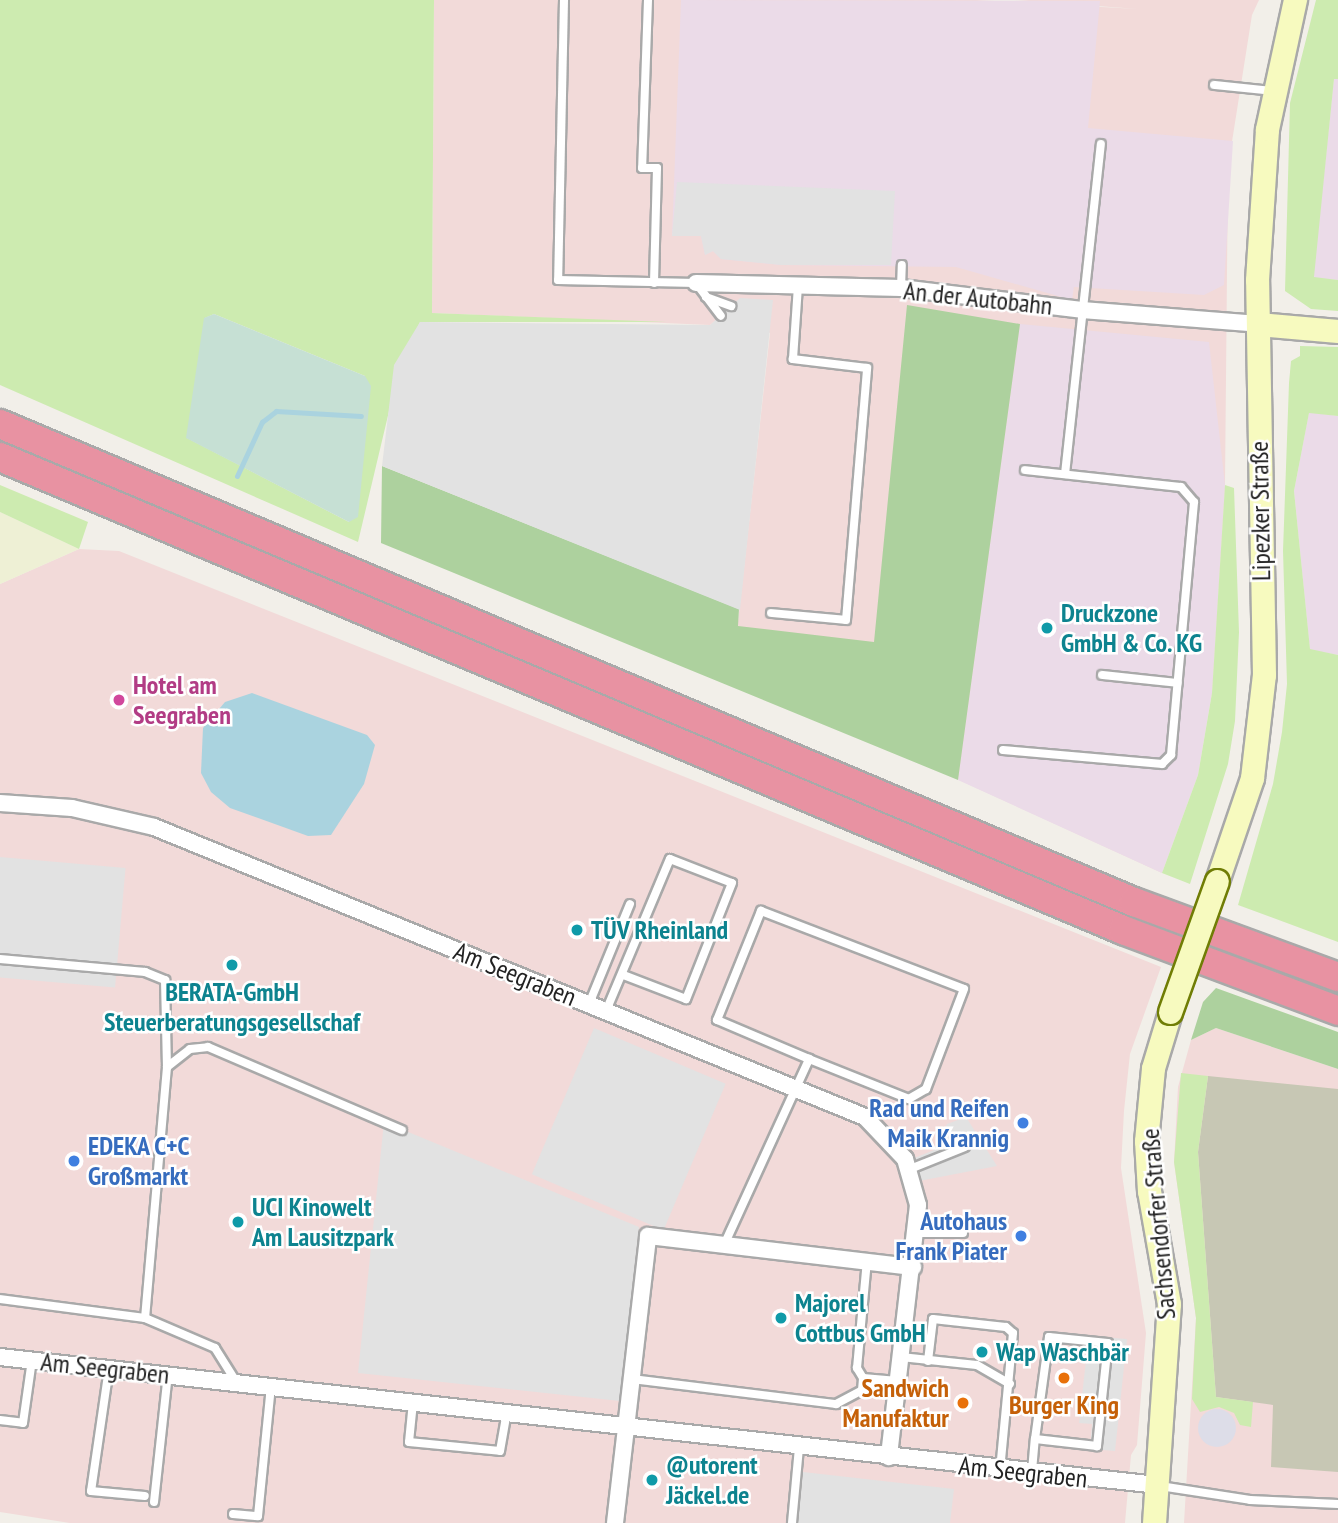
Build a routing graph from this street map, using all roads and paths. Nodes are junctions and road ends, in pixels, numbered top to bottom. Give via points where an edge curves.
1 (564, 0) edge
2 (648, 0) edge
3 (1295, 0) edge
4 (1214, 85) dead end
5 (1274, 91) junction
6 (1101, 144) dead end
7 (902, 265) dead end
8 (654, 283) junction
9 (798, 285) junction
10 (901, 288) junction
11 (701, 290) junction
12 (732, 306) dead end
13 (1082, 310) junction
14 (722, 316) dead end
15 (1258, 324) junction
16 (1338, 331) edge
17 (0, 424) edge
18 (0, 457) edge
19 (1025, 470) dead end
20 (1065, 474) junction
21 (771, 614) dead end
22 (1102, 675) dead end
23 (1178, 683) junction
24 (1003, 750) dead end
25 (0, 803) edge
26 (630, 904) dead end
27 (0, 959) edge
28 (623, 975) junction
29 (1338, 977) edge
30 (589, 1004) junction
31 (606, 1011) junction
32 (1170, 1012) joint
33 (1338, 1012) edge
34 (809, 1059) junction
35 (167, 1067) junction
36 (796, 1088) junction
37 (402, 1130) dead end
38 (965, 1147) dead end
39 (909, 1169) junction
40 (916, 1233) junction
41 (962, 1233) dead end
42 (724, 1245) junction
43 (867, 1261) junction
44 (913, 1267) junction
45 (0, 1300) edge
46 (145, 1318) junction
47 (0, 1357) edge
48 (901, 1357) junction
49 (32, 1360) junction
50 (928, 1360) junction
51 (109, 1368) junction
52 (168, 1374) junction
53 (863, 1378) junction
54 (632, 1379) junction
55 (898, 1381) junction
56 (236, 1382) junction
57 (1010, 1384) junction
58 (271, 1386) junction
59 (413, 1402) junction
60 (507, 1413) junction
61 (0, 1420) edge
62 (627, 1427) junction
63 (1035, 1439) junction
64 (799, 1447) junction
65 (889, 1457) junction
66 (1000, 1470) junction
67 (1032, 1473) junction
68 (1157, 1485) junction
69 (145, 1496) dead end
70 (154, 1502) dead end
71 (1338, 1504) edge
72 (233, 1514) dead end
73 (615, 1523) edge
74 (792, 1523) edge
75 (1154, 1523) edge

1 - 8 lane via 558,279
2 - 8 lane via 642,168 657,168
3 - 5 main road, Lipezker Straße
4 - 5 lane
5 - 15 main road, Lipezker Straße via 1267,129
6 - 13 lane
7 - 10 lane
8 - 11 lane
9 - 10 street, An der Autobahn
9 - 11 street, An der Autobahn
9 - 21 lane via 793,359 867,368 866,381 846,620
10 - 13 street, An der Autobahn
11 - 12 lane
11 - 14 lane
13 - 15 street, An der Autobahn
13 - 20 lane
15 - 16 main road
15 - 32 main road, Lipezker Straße, bridge via 1264,676 1252,778
17 - 29 highway via 1134,902
18 - 33 highway via 1123,930
19 - 20 lane
20 - 23 lane via 1181,487 1194,502
22 - 23 lane
23 - 24 lane via 1175,743 1162,764
25 - 30 street, Am Seegraben via 72,808 154,827
26 - 30 lane
27 - 35 lane via 145,972 165,980
28 - 28 lane via 670,859 732,883 686,999
28 - 31 lane
30 - 31 street, Am Seegraben
31 - 36 street, Am Seegraben
32 - 68 main road, Sachsendorfer Straße via 1153,1068 1146,1141 1149,1191 1169,1304
34 - 34 lane via 717,1020 761,911 964,989 926,1088 909,1099
34 - 36 lane
35 - 37 lane via 190,1049 208,1047
35 - 46 lane
36 - 39 street, Am Seegraben via 865,1117 890,1140
36 - 42 lane
38 - 39 lane
39 - 40 street, Am Seegraben via 917,1194
40 - 41 lane
40 - 44 street, Am Seegraben
42 - 43 street
42 - 54 street via 648,1236
43 - 44 street
43 - 53 lane via 857,1368
44 - 48 street, Am Seegraben
45 - 46 lane
46 - 56 lane via 215,1348
47 - 49 street, Am Seegraben
48 - 50 lane
48 - 55 street, Am Seegraben
49 - 51 street, Am Seegraben
49 - 61 lane via 23,1423
50 - 57 lane via 977,1365
50 - 57 lane via 933,1319 1006,1327 1014,1339
51 - 52 street, Am Seegraben
51 - 69 lane via 91,1491
52 - 56 street, Am Seegraben
52 - 70 lane
53 - 54 lane via 862,1390 836,1404
53 - 55 lane
54 - 62 street
55 - 65 street, Am Seegraben
56 - 58 street, Am Seegraben
57 - 66 lane
58 - 59 street, Am Seegraben
58 - 72 lane via 258,1516
59 - 60 street, Am Seegraben
59 - 60 lane via 408,1442 500,1451
60 - 62 street, Am Seegraben
62 - 64 street, Am Seegraben
62 - 73 street
63 - 63 lane via 1097,1446 1108,1343 1049,1337
63 - 67 lane
64 - 65 street, Am Seegraben
64 - 74 lane
65 - 66 street, Am Seegraben
66 - 67 street, Am Seegraben
67 - 68 street, Am Seegraben
68 - 71 lane via 1250,1500
68 - 75 main road, Sachsendorfer Straße

